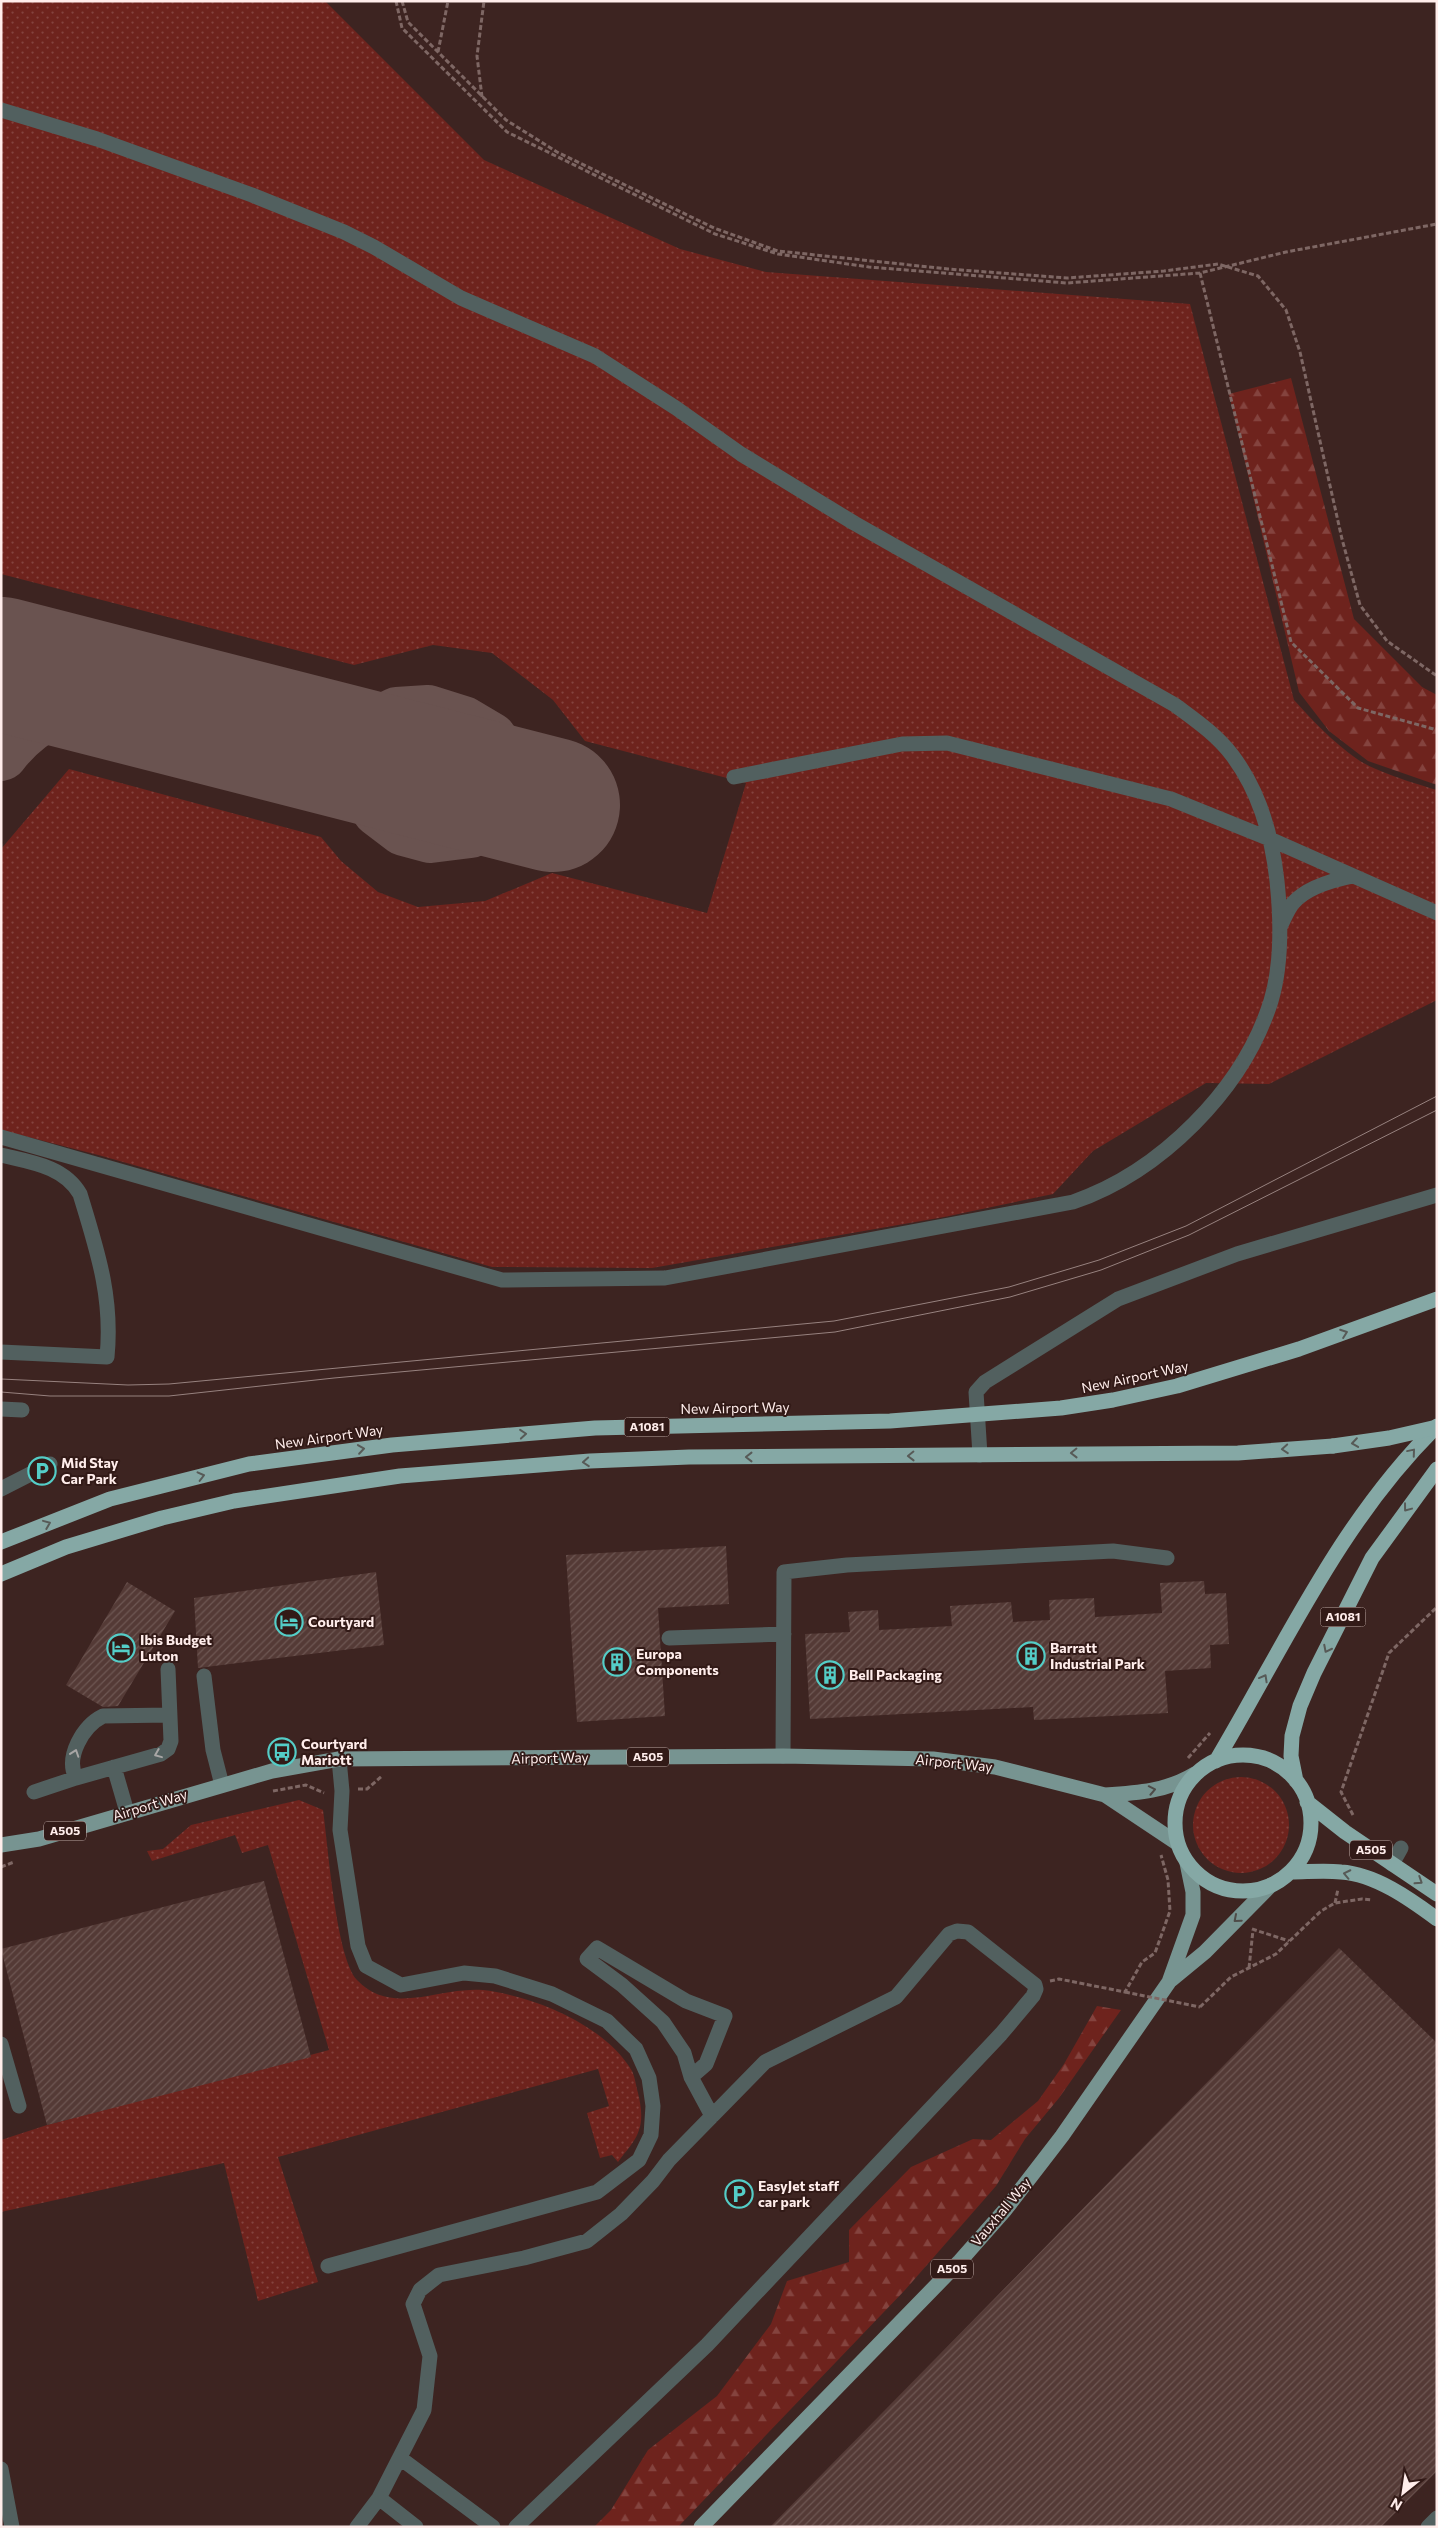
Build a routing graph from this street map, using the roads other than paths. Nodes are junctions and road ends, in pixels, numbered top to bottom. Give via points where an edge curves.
1 (1, 110) edge
2 (734, 777) dead end
3 (1270, 839) junction
4 (1353, 876) junction
5 (1437, 913) edge
6 (1279, 928) junction
7 (1, 1137) edge
8 (1, 1155) edge
9 (1437, 1195) edge
10 (1437, 1299) edge
11 (1, 1352) edge
12 (1, 1409) edge
13 (22, 1410) dead end
14 (978, 1413) junction
15 (1437, 1427) edge
16 (980, 1455) junction
17 (50, 1464) dead end
18 (1437, 1469) edge
19 (1, 1488) edge
20 (1, 1542) edge
21 (1167, 1558) dead end
22 (1, 1574) edge
23 (784, 1634) junction
24 (669, 1638) dead end
25 (168, 1669) dead end
26 (204, 1676) dead end
27 (169, 1715) junction
28 (783, 1756) junction
29 (339, 1759) junction
30 (1216, 1761) junction
31 (114, 1767) junction
32 (1195, 1774) junction
33 (76, 1778) junction
34 (1296, 1781) junction
35 (222, 1784) junction
36 (34, 1792) dead end
37 (1105, 1795) junction
38 (1307, 1802) junction
39 (127, 1812) junction
40 (1177, 1843) junction
41 (1, 1845) edge
42 (1402, 1848) dead end
43 (1187, 1863) junction
44 (1392, 1864) junction
45 (1291, 1872) junction
46 (1271, 1885) junction
47 (1437, 1894) edge
48 (1437, 1919) edge
49 (1169, 1982) junction
50 (1, 2044) edge
51 (691, 2077) junction
52 (19, 2106) dead end
53 (712, 2116) junction
54 (328, 2266) dead end
55 (400, 2458) junction
56 (1, 2468) edge
57 (379, 2498) junction
58 (1437, 2518) edge
59 (12, 2527) edge
60 (357, 2527) edge
61 (416, 2527) edge
62 (493, 2527) edge
63 (516, 2527) edge
64 (701, 2527) edge
65 (1428, 2527) edge

1 - 3 street via 97,139 344,232 461,298 595,356 854,524 1175,705 1214,736 1244,772 1262,810
2 - 3 street via 902,744 947,743 1170,799
3 - 4 street
3 - 6 street via 1278,891
4 - 5 street
4 - 6 street via 1311,890 1294,903
6 - 7 street via 1271,1001 1230,1079 1204,1113 1169,1149 1103,1190 1073,1202 665,1278 502,1280
8 - 11 street via 58,1171 74,1184 80,1194 100,1264 110,1327 107,1357
9 - 14 street via 1237,1254 1118,1299 985,1382 976,1392
14 -> 10 highway, New Airport Way / A1081 via 1062,1408 1177,1386 1299,1349
12 - 13 street
14 - 16 street
20 -> 14 highway, New Airport Way / A1081 via 120,1496 249,1464 392,1444 595,1428 890,1421
15 -> 16 highway, A1081, bridge via 1333,1446 1238,1453
30 -> 15 highway, A1081 via 1330,1560 1388,1481
16 -> 22 highway, A1081 via 690,1457 590,1461 400,1476 234,1501 162,1518 66,1547
17 - 19 street
18 -> 34 highway, A1081 via 1372,1558 1314,1673 1292,1736 1291,1756
21 - 23 street via 1113,1551 847,1565 784,1572
23 - 24 street
23 - 28 street
25 - 27 street
26 - 35 street via 213,1750
27 -> 31 street via 171,1741 168,1750
33 -> 27 street via 71,1769 74,1752 97,1719 103,1716
28 - 29 main road, Airport Way / A505
28 - 37 main road, Airport Way / A505 via 933,1759 995,1767
29 - 35 main road, Airport Way / A505
29 - 54 street via 342,1791 340,1830 358,1946 366,1966 401,1985 464,1972 495,1976 560,1998 607,2021 636,2049 649,2078 653,2106 652,2135 638,2160 597,2192
30 - 32 highway
30 - 34 highway via 1237,1756 1259,1757 1280,1766
31 - 33 street
31 - 39 street
37 -> 32 main road, Airport Way / A505 via 1147,1792 1176,1785
32 - 40 highway via 1177,1806 1174,1824
33 - 36 street
34 - 38 highway
35 - 39 main road, Airport Way / A505
37 - 40 main road, Airport Way / A505
38 - 44 highway, A505
38 - 45 highway via 1311,1821 1309,1840
39 - 41 main road, Airport Way / A505 via 39,1839
40 - 43 highway
42 - 44 street
43 - 46 highway via 1200,1877 1234,1891 1253,1891
43 - 49 main road, Vauxhall Way / A505 via 1193,1892 1193,1915
44 -> 47 highway, A505
45 - 46 highway
48 -> 45 highway, A505 via 1417,1904 1363,1877 1342,1872
46 -> 49 main road, Vauxhall Way / A505 via 1205,1952
49 - 64 main road, Vauxhall Way / A505 via 1062,2136 1005,2210
50 - 52 street
51 - 51 street via 684,2053 664,2022 587,1959 597,1948 686,2000 725,2016 706,2064
51 - 53 street
53 - 55 street via 620,2214 587,2240 515,2260 439,2275 420,2290 413,2304 430,2356 424,2410
53 - 63 street via 764,2062 896,1997 949,1934 957,1930 968,1932 1035,1985 1033,1996 1001,2034 707,2345
55 - 57 street
55 - 62 street
56 - 59 street
57 - 60 street
57 - 61 street
58 - 65 street

